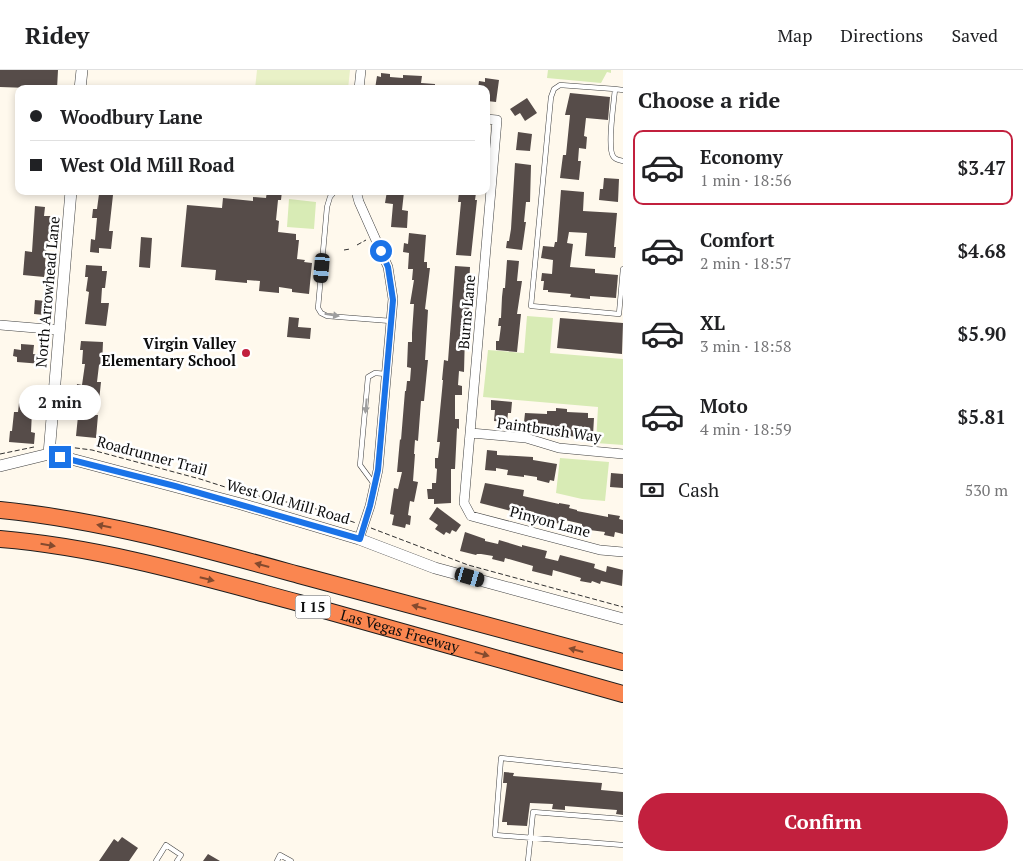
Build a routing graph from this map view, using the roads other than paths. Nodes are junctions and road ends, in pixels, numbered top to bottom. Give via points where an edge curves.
1 (82, 70) edge
2 (361, 70) edge
3 (80, 85) edge
4 (359, 85) edge
5 (615, 89) junction
6 (623, 90) edge
7 (490, 119) edge
8 (623, 161) edge
9 (71, 195) edge
10 (332, 195) edge
11 (357, 195) edge
12 (623, 269) edge
13 (391, 321) junction
14 (0, 325) edge
15 (59, 330) junction
16 (386, 374) junction
17 (471, 433) junction
18 (49, 454) junction
19 (623, 454) edge
20 (0, 466) edge
21 (374, 486) junction
22 (0, 510) edge
23 (471, 516) joint
24 (0, 539) edge
25 (360, 539) junction
26 (623, 552) edge
27 (623, 619) edge
28 (623, 662) edge
29 (623, 694) edge
30 (623, 771) edge
31 (623, 819) edge
32 (531, 838) junction
33 (623, 845) edge
34 (156, 861) edge
35 (177, 861) edge
36 (277, 861) edge
37 (291, 861) edge
38 (528, 861) edge

1 - 3 street
2 - 4 street
5 - 6 lane
5 - 8 lane via 610,146 612,155
5 - 12 lane via 560,84 554,89 531,306 619,314
7 - 17 street, Burns Lane via 497,120
9 - 15 street, North Arrowhead Lane
10 -> 13 lane via 327,207 320,313
11 - 13 street via 388,267 393,300
13 - 16 street
14 - 15 street
15 - 18 street, North Arrowhead Lane
16 - 21 street
16 -> 21 lane via 375,373 368,377 360,465
17 - 19 street, Paintbrush Way via 526,438 559,448
17 - 23 street, Burns Lane via 464,503
18 - 20 street, West Old Mill Road
18 - 25 street, West Old Mill Road
21 - 25 street
28 -> 22 highway, Las Vegas Freeway / I 15 via 109,527
23 - 26 street, Pinyon Lane via 600,550
24 -> 29 highway, Las Vegas Freeway / I 15 via 114,556 254,591
25 - 27 street, West Old Mill Road via 435,568
30 - 32 lane via 501,758 496,835
31 - 32 lane via 533,812
32 - 33 lane
32 - 38 lane
34 - 35 lane via 166,845 181,855
36 - 37 lane via 280,855

